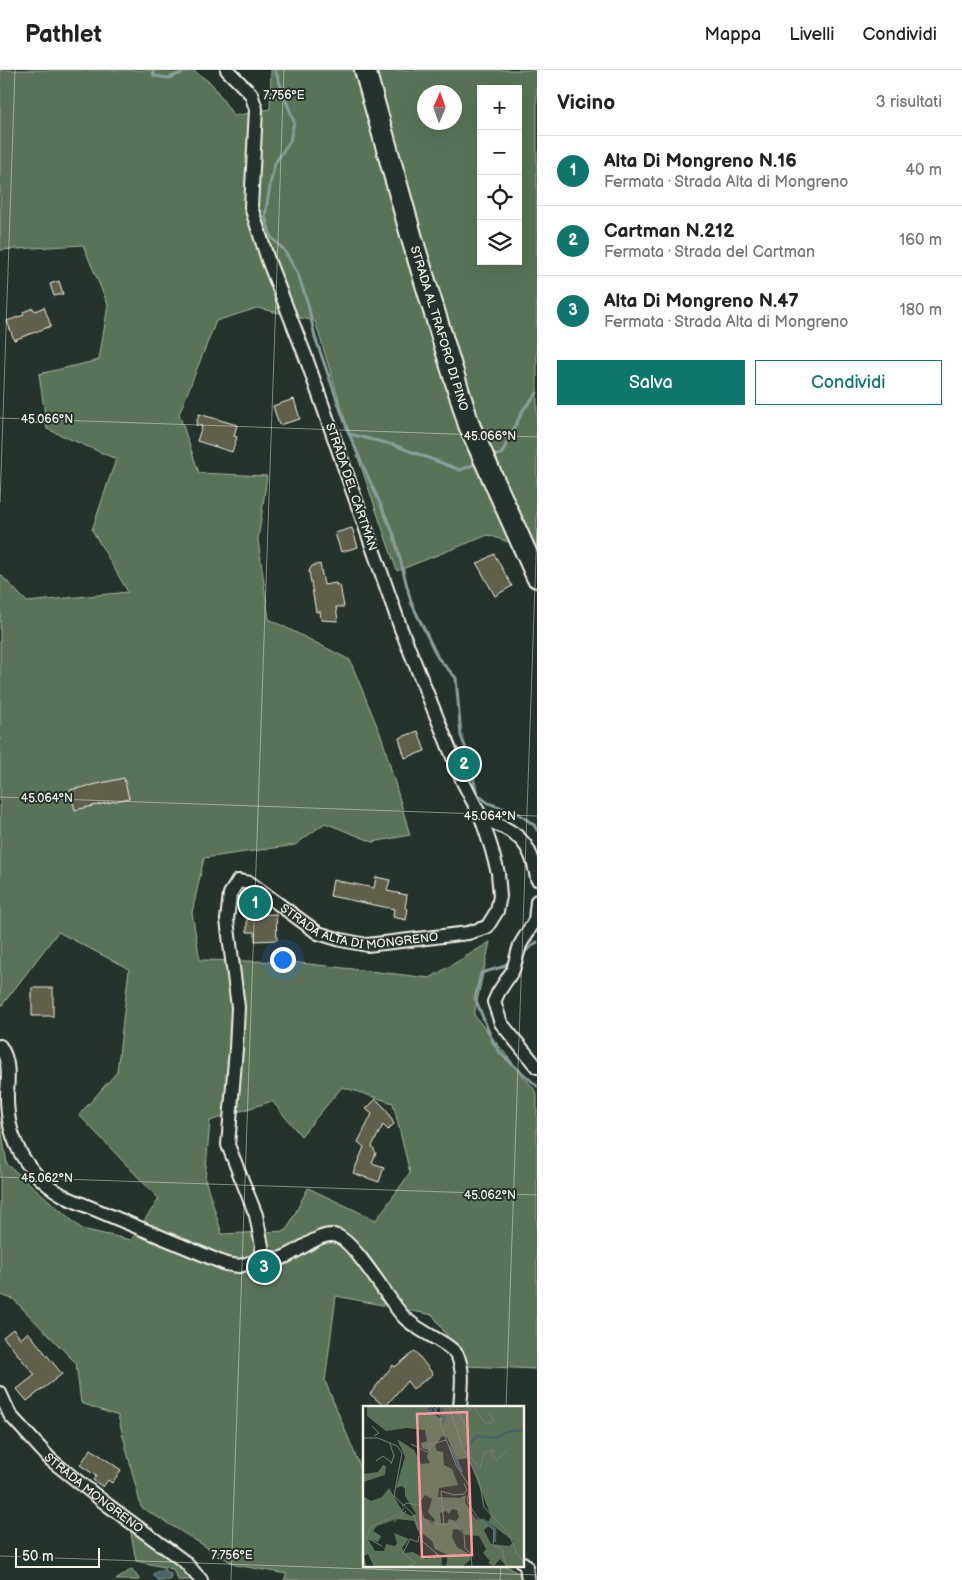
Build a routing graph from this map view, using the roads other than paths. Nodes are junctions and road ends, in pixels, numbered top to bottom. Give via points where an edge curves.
1 (227, 70) edge
2 (365, 70) edge
3 (537, 577) edge
4 (480, 817) junction
5 (537, 879) edge
6 (537, 901) edge
7 (0, 1046) edge
8 (537, 1067) edge
9 (260, 1256) junction
10 (0, 1393) edge
11 (460, 1406) edge
12 (524, 1564) edge
13 (201, 1580) edge
14 (528, 1580) edge

1 - 4 street, STRADA DEL CARTMAN via 251,94 256,108 251,207 268,260 305,355 401,629
2 - 3 main road, STRADA AL TRAFORO DI PINO via 469,425
4 - 5 street via 511,830 527,846
4 - 9 street, STRADA ALTA DI MONGRENO via 492,847 500,896 497,911 487,927 468,933 367,945 318,933 250,883 238,881 230,894 227,920 238,1007 228,1145 256,1215 262,1239
6 - 8 street via 535,920 520,945 513,970 494,1002 501,1023
7 - 9 street via 8,1064 8,1112 13,1133 25,1161 41,1182 70,1200 226,1264 246,1265
9 - 11 street via 281,1258 328,1235 344,1240 403,1317 456,1353 462,1374
10 - 13 street, STRADA MONGRENO via 10,1415 51,1460 185,1562
12 - 14 street

